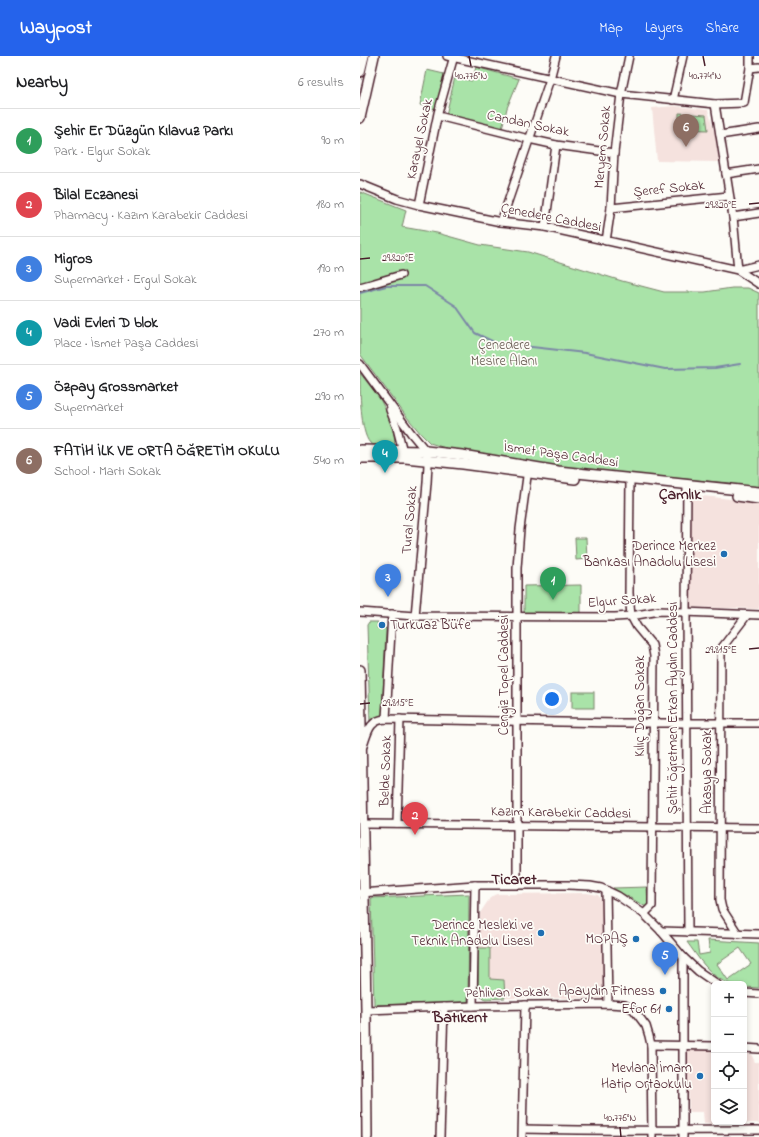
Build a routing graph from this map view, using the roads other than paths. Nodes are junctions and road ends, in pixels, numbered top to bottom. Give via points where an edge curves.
1 (364, 56) edge
2 (374, 56) edge
3 (452, 56) edge
4 (556, 56) edge
5 (629, 56) edge
6 (683, 56) edge
7 (750, 56) edge
8 (759, 67) edge
9 (750, 68) junction
10 (360, 72) edge
11 (550, 79) junction
12 (621, 94) junction
13 (673, 100) junction
14 (714, 104) junction
15 (438, 116) junction
16 (360, 118) edge
17 (759, 129) edge
18 (720, 135) junction
19 (529, 140) junction
20 (556, 145) junction
21 (614, 153) junction
22 (759, 169) edge
23 (726, 174) junction
24 (360, 184) edge
25 (729, 196) junction
26 (419, 205) junction
27 (611, 208) junction
28 (759, 213) edge
29 (733, 217) junction
30 (501, 222) junction
31 (545, 227) junction
32 (606, 241) junction
33 (759, 265) edge
34 (738, 270) junction
35 (401, 275) dead end
36 (759, 284) edge
37 (360, 286) edge
38 (360, 364) edge
39 (386, 399) junction
40 (360, 443) edge
41 (404, 454) junction
42 (362, 456) edge
43 (427, 456) junction
44 (527, 469) junction
45 (630, 481) junction
46 (686, 488) junction
47 (759, 492) edge
48 (759, 499) edge
49 (360, 612) edge
50 (686, 612) junction
51 (392, 614) junction
52 (747, 615) junction
53 (759, 615) edge
54 (415, 616) junction
55 (517, 616) junction
56 (631, 616) junction
57 (360, 670) edge
58 (386, 719) junction
59 (400, 719) junction
60 (518, 721) junction
61 (653, 723) junction
62 (759, 723) edge
63 (687, 724) junction
64 (720, 724) junction
65 (362, 747) junction
66 (363, 824) junction
67 (397, 824) junction
68 (517, 826) junction
69 (652, 827) junction
70 (687, 827) junction
71 (720, 828) junction
72 (759, 828) edge
73 (517, 884) junction
74 (475, 885) junction
75 (606, 890) junction
76 (362, 893) edge
77 (644, 914) junction
78 (662, 931) junction
79 (688, 932) junction
80 (738, 934) junction
81 (759, 934) edge
82 (683, 957) junction
83 (713, 981) edge
84 (747, 993) edge
85 (759, 994) edge
86 (608, 1004) junction
87 (525, 1005) junction
88 (473, 1006) junction
89 (444, 1007) junction
90 (366, 1010) junction
91 (651, 1045) junction
92 (682, 1046) junction
93 (711, 1046) edge
94 (747, 1048) edge
95 (759, 1049) edge
96 (523, 1129) junction
97 (759, 1130) edge
98 (683, 1133) edge
99 (652, 1134) edge
100 (714, 1134) edge
101 (367, 1137) edge
102 (440, 1137) edge
103 (522, 1137) edge

1 - 10 main road
2 - 16 main road
3 - 11 street
3 - 15 street, Karayel Sokak
4 - 11 street
5 - 12 street, Meryem Sokak
6 - 13 street
7 - 9 street
8 - 9 street
9 - 14 street via 744,102
11 - 12 street
11 - 19 street
12 - 13 street
12 - 21 street, Meryem Sokak
13 - 14 street
14 - 18 street
15 - 19 street, Candan Sokak
15 - 26 street, Karayel Sokak
17 - 18 street
18 - 23 street
19 - 20 street, Candan Sokak
19 - 30 street
20 - 21 street, Candan Sokak
20 - 31 street
21 - 27 street, Meryem Sokak
22 - 23 street
23 - 25 street
24 - 26 street, Çenedere Caddesi
25 - 27 street, Şeref Sokak
25 - 29 street
26 - 30 street, Çenedere Caddesi
27 - 32 street, Meryem Sokak
28 - 29 street
29 - 34 street
30 - 31 street, Çenedere Caddesi
31 - 32 street, Çenedere Caddesi
32 - 34 street, Çenedere Caddesi
33 - 34 street
34 - 36 street, Çenedere Caddesi
35 - 37 street
38 - 39 street
39 - 41 street
39 - 43 street
40 - 42 main road
41 - 42 main road, İsmet Paşa Caddesi
41 - 43 main road, İsmet Paşa Caddesi
43 - 44 main road, İsmet Paşa Caddesi via 463,464
43 - 54 street, Tural Sokak via 427,483
44 - 45 main road, İsmet Paşa Caddesi
44 - 55 street, Cengiz Topel Caddesi via 518,552
45 - 46 main road, İsmet Paşa Caddesi
45 - 56 street, Kılıç Doğan Sokak
46 - 47 main road, İsmet Paşa Caddesi
46 - 48 main road, İsmet Paşa Caddesi
46 - 50 street, Şehit Öğretmen Erkan Aydın Caddesi
49 - 51 street, Elgur Sokak
50 - 52 street, Elgur Sokak
50 - 56 street, Elgur Sokak via 659,611
50 - 63 street, Şehit Öğretmen Erkan Aydın Caddesi
51 - 54 street, Elgur Sokak
51 - 58 street, Belde Sokak
52 - 53 street, Elgur Sokak
52 - 64 street, Akasya Sokak via 721,649
54 - 55 street, Elgur Sokak
55 - 56 street, Elgur Sokak
55 - 60 street, Cengiz Topel Caddesi
56 - 61 street, Kılıç Doğan Sokak via 653,650
57 - 65 main road
58 - 59 street
58 - 65 street via 372,724
59 - 60 street
59 - 67 street, Belde Sokak
60 - 61 street
60 - 68 street, Cengiz Topel Caddesi
61 - 63 street
61 - 69 street, Kılıç Doğan Sokak
62 - 64 street
63 - 64 street
63 - 70 street, Şehit Öğretmen Erkan Aydın Caddesi
64 - 71 street, Akasya Sokak
65 - 66 main road
66 - 67 street, Kazım Karabekir Caddesi
66 - 76 main road
67 - 68 street, Kazım Karabekir Caddesi
68 - 69 street, Kazım Karabekir Caddesi
68 - 73 street, Cengiz Topel Caddesi
69 - 70 street, Kazım Karabekir Caddesi
69 - 77 street, Kılıç Doğan Sokak via 652,906
70 - 71 street, Kazım Karabekir Caddesi
70 - 79 street, Şehit Öğretmen Erkan Aydın Caddesi
71 - 72 street, Kazım Karabekir Caddesi
71 - 80 street, Akasya Sokak via 720,900 722,909
73 - 74 street
73 - 75 street via 581,885
74 - 76 street
74 - 88 street
75 - 77 street
75 - 86 street
76 - 90 main road
77 - 78 street
78 - 79 street
78 - 82 street
79 - 80 street
80 - 81 street
82 - 83 street
82 - 92 street
84 - 85 street
86 - 87 street, Pehlivan Sokak
86 - 91 street, Pehlivan Sokak via 625,1005 634,1010 646,1026
87 - 88 street, Pehlivan Sokak
87 - 96 street
88 - 89 street, Pehlivan Sokak
89 - 90 street, Pehlivan Sokak
89 - 102 street
90 - 101 main road
91 - 92 street
91 - 99 street, Pehlivan Sokak
92 - 93 street
92 - 98 street
94 - 95 street
96 - 99 street
96 - 103 street
97 - 100 street
98 - 99 street
98 - 100 street

